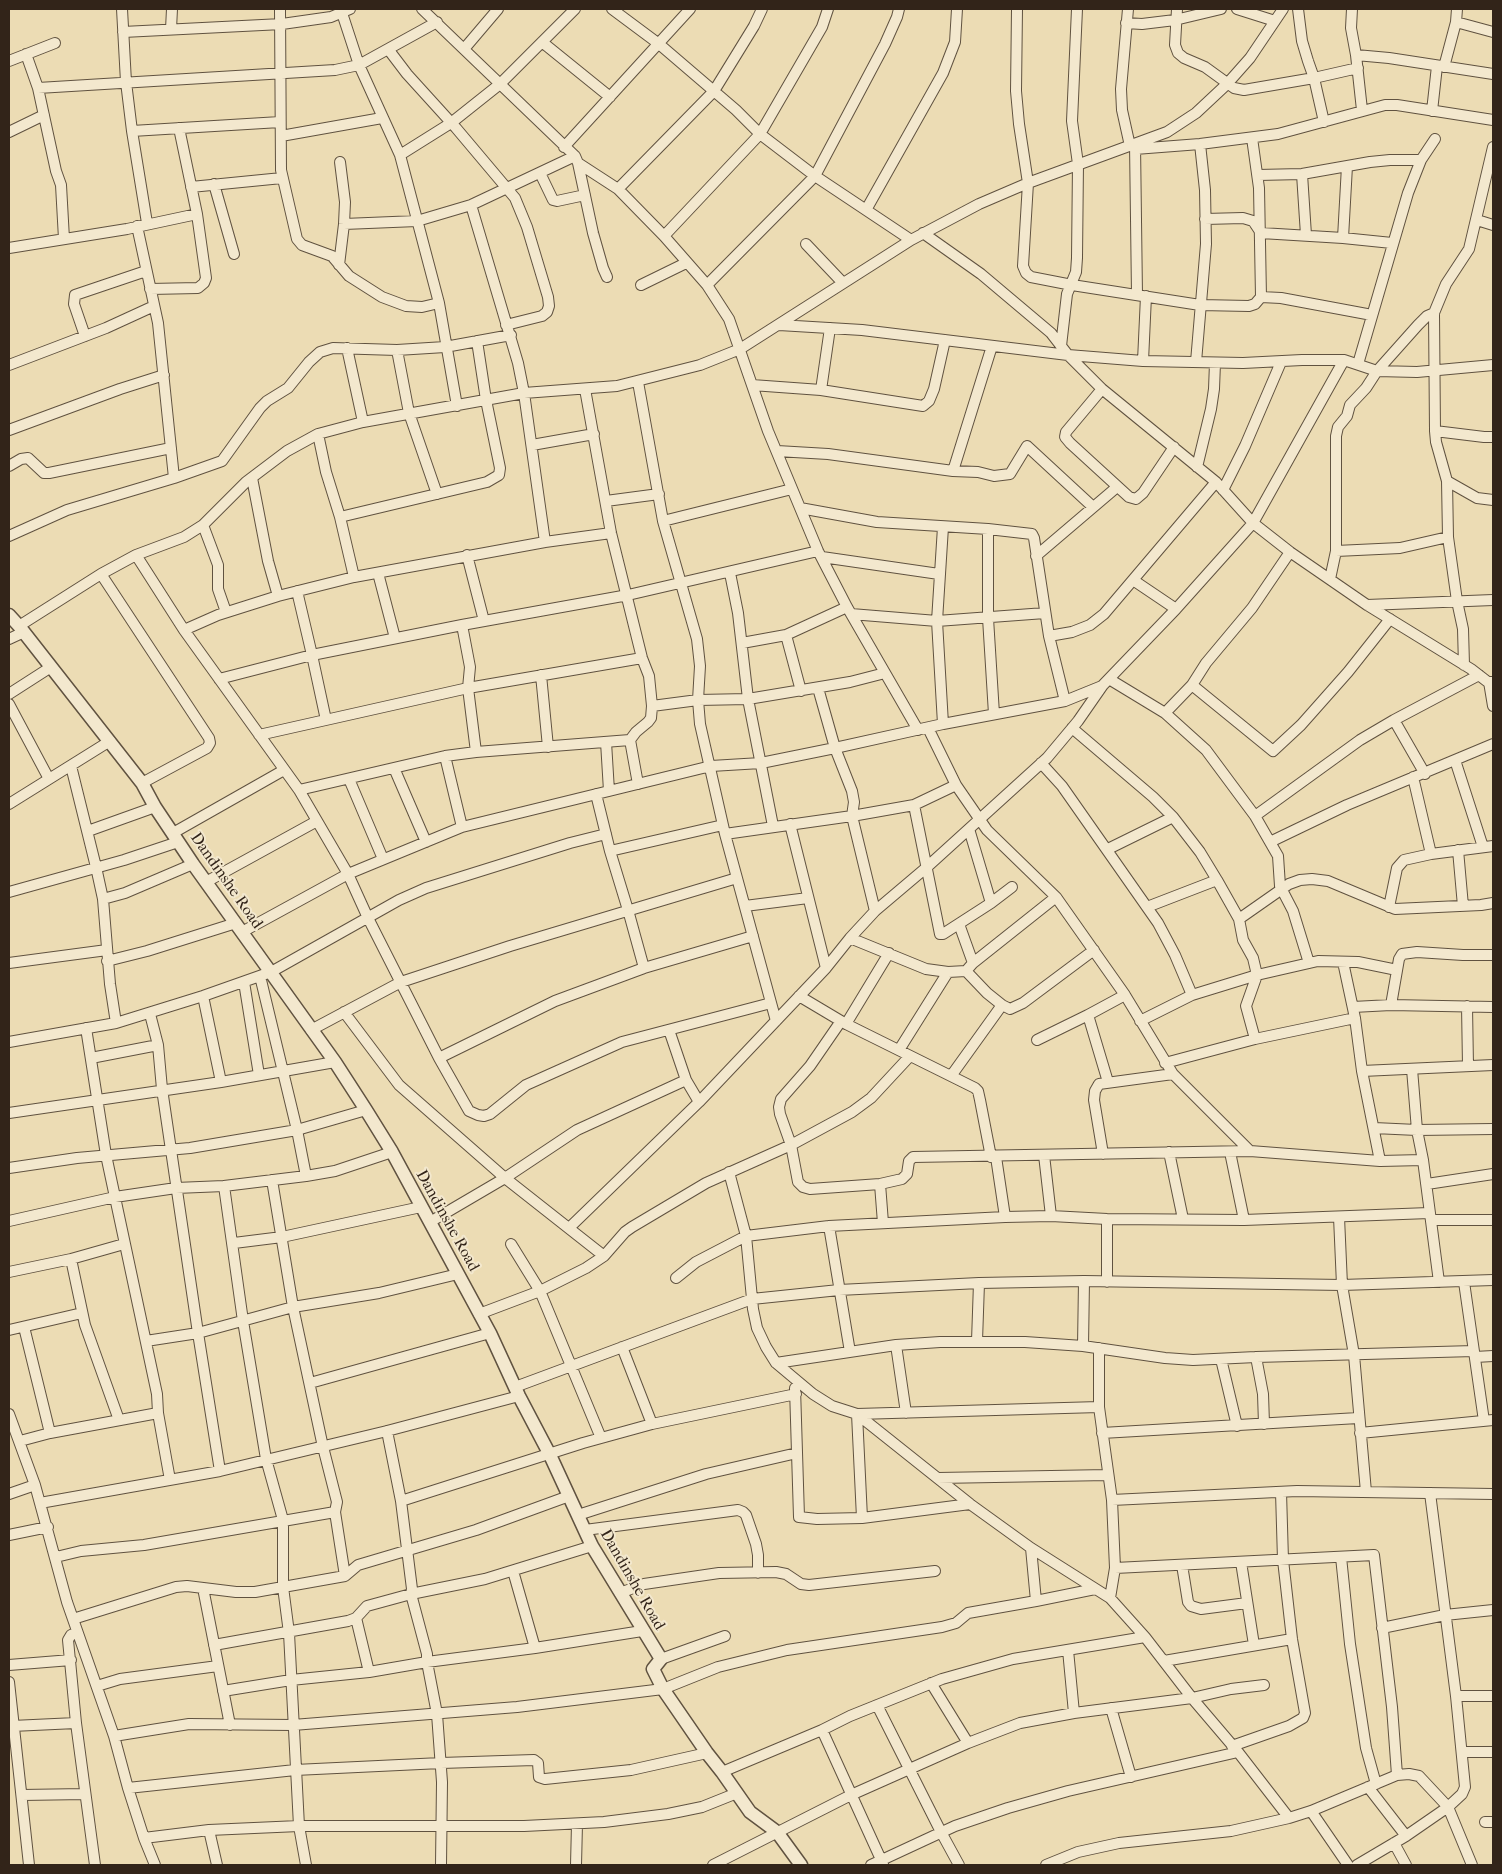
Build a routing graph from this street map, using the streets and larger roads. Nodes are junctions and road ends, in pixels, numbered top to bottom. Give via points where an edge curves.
1 (122, 9) edge
2 (172, 9) edge
3 (280, 9) edge
4 (422, 9) edge
5 (498, 9) edge
6 (574, 9) edge
7 (612, 9) edge
8 (690, 9) edge
9 (762, 9) edge
10 (828, 9) edge
11 (899, 9) edge
12 (957, 9) edge
13 (1017, 9) edge
14 (1077, 9) edge
15 (1128, 9) edge
16 (1177, 9) edge
17 (1221, 9) edge
18 (1236, 9) edge
19 (1283, 9) edge
20 (1298, 9) edge
21 (1352, 9) edge
22 (1457, 9) edge
23 (346, 11) edge
24 (1175, 20) junction
25 (1275, 21) junction
26 (437, 22) junction
27 (1456, 22) junction
28 (1126, 23) junction
29 (282, 24) junction
30 (171, 29) junction
31 (123, 32) junction
32 (1493, 32) edge
33 (542, 42) junction
34 (55, 43) dead end
35 (659, 44) junction
36 (388, 49) junction
37 (464, 49) junction
38 (26, 54) junction
39 (1356, 55) junction
40 (9, 61) edge
41 (359, 65) junction
42 (1441, 66) junction
43 (1358, 68) junction
44 (281, 73) junction
45 (1493, 74) edge
46 (1314, 78) junction
47 (126, 82) junction
48 (500, 84) junction
49 (1227, 84) junction
50 (38, 88) junction
51 (714, 91) junction
52 (610, 97) junction
53 (1362, 110) junction
54 (1432, 111) junction
55 (44, 115) junction
56 (382, 118) junction
57 (1493, 120) edge
58 (280, 122) junction
59 (1324, 122) junction
60 (452, 123) junction
61 (179, 128) junction
62 (132, 131) junction
63 (9, 132) edge
64 (760, 134) junction
65 (281, 136) junction
66 (1252, 138) junction
67 (1435, 139) dead end
68 (1200, 144) junction
69 (564, 146) junction
70 (1134, 146) junction
71 (1493, 147) edge
72 (400, 156) junction
73 (576, 160) junction
74 (1421, 160) junction
75 (340, 162) dead end
76 (1078, 164) junction
77 (1347, 166) junction
78 (540, 172) junction
79 (1258, 174) junction
80 (1302, 174) junction
81 (815, 176) junction
82 (282, 178) junction
83 (1028, 183) junction
84 (214, 184) junction
85 (191, 187) junction
86 (507, 189) junction
87 (618, 189) junction
88 (585, 195) junction
89 (471, 205) junction
90 (866, 210) junction
91 (197, 214) junction
92 (1205, 219) junction
93 (1477, 220) junction
94 (417, 221) junction
95 (344, 224) junction
96 (142, 225) junction
97 (1493, 225) edge
98 (923, 233) junction
99 (1261, 233) junction
100 (664, 236) junction
101 (1306, 236) junction
102 (1343, 238) junction
103 (64, 239) junction
104 (911, 240) junction
105 (806, 244) dead end
106 (1392, 244) junction
107 (9, 248) edge
108 (234, 254) dead end
109 (686, 263) junction
110 (340, 265) junction
111 (146, 271) junction
112 (607, 277) dead end
113 (843, 283) junction
114 (641, 285) dead end
115 (707, 285) junction
116 (1072, 285) junction
117 (150, 289) junction
118 (1141, 295) junction
119 (1261, 297) junction
120 (438, 303) junction
121 (1200, 305) junction
122 (154, 306) junction
123 (1434, 313) junction
124 (1372, 315) junction
125 (506, 325) junction
126 (779, 325) junction
127 (830, 328) junction
128 (510, 335) junction
129 (85, 336) junction
130 (945, 340) junction
131 (477, 341) junction
132 (992, 346) junction
133 (1061, 346) junction
134 (445, 347) junction
135 (347, 348) junction
136 (740, 348) junction
137 (397, 350) junction
138 (1068, 355) junction
139 (1144, 360) junction
140 (1344, 360) junction
141 (1196, 362) junction
142 (1281, 362) junction
143 (1215, 363) junction
144 (1358, 364) junction
145 (1493, 364) edge
146 (9, 365) edge
147 (1434, 370) junction
148 (1376, 371) junction
149 (164, 375) junction
150 (638, 382) junction
151 (752, 385) junction
152 (585, 389) junction
153 (1102, 389) junction
154 (821, 390) junction
155 (524, 393) junction
156 (486, 400) junction
157 (457, 406) junction
158 (409, 413) junction
159 (363, 422) junction
160 (9, 430) edge
161 (1435, 431) junction
162 (318, 434) junction
163 (594, 434) junction
164 (1493, 437) edge
165 (532, 445) junction
166 (1174, 447) junction
167 (171, 448) junction
168 (776, 451) junction
169 (9, 466) edge
170 (1197, 467) junction
171 (953, 471) junction
172 (174, 478) junction
173 (252, 478) junction
174 (1447, 481) junction
175 (1219, 486) junction
176 (1117, 487) junction
177 (792, 489) junction
178 (438, 494) junction
179 (659, 494) junction
180 (1493, 500) edge
181 (606, 501) junction
182 (1093, 507) junction
183 (800, 508) junction
184 (340, 517) junction
185 (663, 521) junction
186 (1253, 523) junction
187 (203, 525) junction
188 (943, 527) junction
189 (988, 529) junction
190 (611, 533) junction
191 (9, 536) edge
192 (1448, 537) junction
193 (545, 542) junction
194 (1336, 551) junction
195 (1290, 552) junction
196 (136, 554) junction
197 (820, 554) junction
198 (467, 555) junction
199 (1036, 556) junction
200 (378, 572) junction
201 (730, 573) junction
202 (101, 574) junction
203 (939, 574) junction
204 (354, 578) junction
205 (1330, 579) junction
206 (1133, 580) junction
207 (680, 583) junction
208 (296, 591) junction
209 (628, 595) junction
210 (278, 596) junction
211 (1493, 600) edge
212 (1457, 601) junction
213 (1366, 605) junction
214 (1176, 609) junction
215 (849, 611) junction
216 (226, 612) junction
217 (1045, 613) junction
218 (9, 615) edge
219 (988, 618) junction
220 (1390, 619) junction
221 (484, 621) junction
222 (936, 621) junction
223 (462, 625) junction
224 (22, 629) junction
225 (184, 630) junction
226 (786, 635) junction
227 (1049, 636) junction
228 (395, 638) junction
229 (9, 639) edge
230 (742, 643) junction
231 (312, 655) junction
232 (642, 658) junction
233 (1464, 665) junction
234 (51, 666) junction
235 (886, 673) junction
236 (541, 675) junction
237 (1479, 675) junction
238 (219, 679) junction
239 (1106, 682) junction
240 (1492, 684) edge
241 (1192, 686) junction
242 (468, 688) junction
243 (818, 688) junction
244 (800, 691) junction
245 (9, 694) edge
246 (748, 699) junction
247 (698, 700) junction
248 (1065, 701) junction
249 (9, 704) edge
250 (652, 706) junction
251 (1493, 706) edge
252 (1166, 713) junction
253 (994, 714) junction
254 (326, 720) junction
255 (1394, 720) junction
256 (943, 724) junction
257 (1072, 728) junction
258 (923, 729) junction
259 (259, 735) junction
260 (630, 740) junction
261 (110, 741) junction
262 (606, 742) junction
263 (1493, 744) edge
264 (548, 747) junction
265 (835, 748) junction
266 (476, 752) junction
267 (445, 756) junction
268 (1455, 760) junction
269 (761, 763) junction
270 (1041, 763) junction
271 (71, 766) junction
272 (710, 766) junction
273 (394, 768) junction
274 (284, 770) junction
275 (1425, 774) junction
276 (1413, 777) junction
277 (49, 779) junction
278 (349, 779) junction
279 (142, 783) junction
280 (638, 784) junction
281 (956, 785) junction
282 (298, 790) junction
283 (609, 791) junction
284 (596, 794) junction
285 (9, 803) edge
286 (914, 805) junction
287 (155, 807) junction
288 (852, 816) junction
289 (1255, 816) junction
290 (1173, 817) junction
291 (979, 820) junction
292 (317, 821) junction
293 (790, 824) junction
294 (773, 826) junction
295 (462, 827) junction
296 (724, 829) junction
297 (969, 829) junction
298 (88, 831) junction
299 (606, 834) junction
300 (176, 838) junction
301 (426, 842) junction
302 (1270, 842) junction
303 (1488, 847) edge
304 (1108, 849) junction
305 (1458, 850) junction
306 (610, 851) junction
307 (1431, 854) junction
308 (383, 859) junction
309 (193, 864) junction
310 (96, 867) junction
311 (927, 868) junction
312 (348, 874) junction
313 (737, 878) junction
314 (1217, 880) junction
315 (206, 882) junction
316 (1012, 887) dead end
317 (1281, 888) junction
318 (9, 892) edge
319 (1056, 897) junction
320 (808, 898) junction
321 (103, 899) junction
322 (991, 903) junction
323 (1493, 903) edge
324 (745, 906) junction
325 (1463, 906) junction
326 (1389, 907) junction
327 (1147, 908) junction
328 (628, 910) junction
329 (875, 911) junction
330 (368, 918) junction
331 (1239, 919) junction
332 (958, 924) junction
333 (239, 928) junction
334 (752, 936) junction
335 (850, 938) junction
336 (107, 950) junction
337 (1094, 950) junction
338 (889, 953) junction
339 (1493, 955) edge
340 (107, 961) junction
341 (1343, 962) junction
342 (1309, 963) junction
343 (9, 964) edge
344 (970, 967) junction
345 (644, 968) junction
346 (826, 968) junction
347 (1397, 970) junction
348 (948, 972) junction
349 (265, 974) junction
350 (1257, 975) junction
351 (244, 982) junction
352 (400, 982) junction
353 (1125, 995) junction
354 (1192, 995) junction
355 (203, 996) junction
356 (799, 996) junction
357 (771, 1003) junction
358 (1002, 1005) junction
359 (1391, 1005) junction
360 (1466, 1006) junction
361 (1353, 1007) junction
362 (1493, 1007) edge
363 (344, 1012) junction
364 (150, 1014) junction
365 (1088, 1015) junction
366 (1355, 1018) junction
367 (776, 1021) junction
368 (1140, 1021) junction
369 (843, 1022) junction
370 (116, 1023) junction
371 (86, 1028) junction
372 (312, 1030) junction
373 (669, 1030) junction
374 (1255, 1039) junction
375 (1037, 1040) dead end
376 (9, 1042) edge
377 (158, 1045) junction
378 (899, 1050) junction
379 (910, 1056) junction
380 (91, 1058) junction
381 (439, 1058) junction
382 (335, 1062) junction
383 (1165, 1063) junction
384 (1493, 1065) edge
385 (1468, 1066) junction
386 (1412, 1069) junction
387 (1362, 1071) junction
388 (283, 1072) junction
389 (1173, 1074) junction
390 (259, 1075) junction
391 (952, 1076) junction
392 (686, 1080) junction
393 (221, 1082) junction
394 (1108, 1082) junction
395 (162, 1089) junction
396 (96, 1101) junction
397 (699, 1102) junction
398 (366, 1110) junction
399 (9, 1113) edge
400 (1374, 1128) junction
401 (1493, 1129) edge
402 (297, 1130) junction
403 (1417, 1130) junction
404 (791, 1145) junction
405 (172, 1149) junction
406 (1250, 1151) junction
407 (392, 1152) junction
408 (1169, 1152) junction
409 (1230, 1152) junction
410 (1103, 1154) junction
411 (106, 1155) junction
412 (1044, 1155) junction
413 (993, 1157) junction
414 (1423, 1160) junction
415 (1380, 1161) junction
416 (9, 1168) edge
417 (729, 1172) junction
418 (1493, 1174) edge
419 (306, 1176) junction
420 (505, 1178) junction
421 (272, 1180) junction
422 (880, 1184) junction
423 (1426, 1184) junction
424 (224, 1186) junction
425 (176, 1188) junction
426 (115, 1197) junction
427 (421, 1206) junction
428 (1051, 1216) junction
429 (1430, 1216) junction
430 (1005, 1217) junction
431 (1339, 1217) junction
432 (1106, 1219) junction
433 (1183, 1219) junction
434 (1244, 1220) junction
435 (1493, 1220) edge
436 (9, 1221) edge
437 (430, 1222) junction
438 (883, 1223) junction
439 (829, 1226) junction
440 (569, 1228) junction
441 (746, 1236) junction
442 (282, 1237) junction
443 (124, 1244) junction
444 (234, 1244) junction
445 (510, 1244) dead end
446 (604, 1256) junction
447 (71, 1259) junction
448 (9, 1272) edge
449 (458, 1274) junction
450 (676, 1278) dead end
451 (1493, 1280) edge
452 (1084, 1282) junction
453 (1107, 1282) junction
454 (1439, 1282) junction
455 (1464, 1282) junction
456 (979, 1283) junction
457 (1342, 1285) junction
458 (839, 1290) junction
459 (540, 1291) junction
460 (752, 1299) junction
461 (293, 1307) junction
462 (82, 1313) junction
463 (479, 1314) junction
464 (243, 1321) junction
465 (24, 1327) junction
466 (9, 1330) edge
467 (198, 1333) junction
468 (490, 1333) junction
469 (146, 1341) junction
470 (977, 1341) junction
471 (896, 1345) junction
472 (1083, 1346) junction
473 (622, 1347) junction
474 (1099, 1348) junction
475 (850, 1352) junction
476 (1475, 1354) junction
477 (1354, 1355) junction
478 (1493, 1356) edge
479 (1256, 1357) junction
480 (1221, 1359) junction
481 (776, 1363) junction
482 (570, 1365) junction
483 (794, 1379) junction
484 (310, 1383) junction
485 (517, 1391) junction
486 (796, 1394) junction
487 (1099, 1407) junction
488 (158, 1413) junction
489 (906, 1413) junction
490 (9, 1414) edge
491 (857, 1414) junction
492 (1358, 1418) junction
493 (119, 1420) junction
494 (1489, 1421) edge
495 (652, 1424) junction
496 (1264, 1424) junction
497 (1237, 1426) junction
498 (12, 1431) edge
499 (387, 1432) junction
500 (50, 1433) junction
501 (1102, 1433) junction
502 (1360, 1433) junction
503 (601, 1438) junction
504 (20, 1441) junction
505 (323, 1447) junction
506 (796, 1453) junction
507 (550, 1454) junction
508 (266, 1459) junction
509 (220, 1471) junction
510 (1108, 1475) junction
511 (938, 1478) junction
512 (170, 1480) junction
513 (35, 1485) junction
514 (1281, 1492) junction
515 (1366, 1492) junction
516 (1430, 1493) junction
517 (9, 1494) edge
518 (1493, 1494) edge
519 (569, 1496) junction
520 (1112, 1500) junction
521 (401, 1501) junction
522 (40, 1503) junction
523 (970, 1504) junction
524 (334, 1512) junction
525 (578, 1515) junction
526 (862, 1518) junction
527 (283, 1520) junction
528 (48, 1527) junction
529 (585, 1530) junction
530 (9, 1536) edge
531 (592, 1546) junction
532 (1032, 1548) junction
533 (407, 1550) junction
534 (56, 1557) junction
535 (1341, 1557) junction
536 (1283, 1560) junction
537 (1241, 1562) junction
538 (1182, 1565) junction
539 (1115, 1568) junction
540 (513, 1571) junction
541 (935, 1571) dead end
542 (758, 1573) junction
543 (345, 1576) junction
544 (283, 1587) junction
545 (203, 1588) junction
546 (1095, 1589) junction
547 (620, 1593) junction
548 (411, 1594) junction
549 (1110, 1598) junction
550 (1036, 1601) junction
551 (1247, 1603) junction
552 (1493, 1610) edge
553 (1445, 1615) junction
554 (356, 1618) junction
555 (73, 1619) junction
556 (1382, 1628) junction
557 (642, 1631) junction
558 (77, 1632) junction
559 (289, 1633) junction
560 (725, 1636) dead end
561 (1145, 1637) junction
562 (1292, 1639) junction
563 (214, 1645) junction
564 (1254, 1645) junction
565 (536, 1648) junction
566 (1068, 1650) junction
567 (661, 1659) junction
568 (71, 1660) junction
569 (1164, 1661) junction
570 (427, 1662) junction
571 (9, 1665) edge
572 (218, 1666) junction
573 (369, 1672) junction
574 (291, 1680) junction
575 (9, 1682) edge
576 (931, 1683) junction
577 (1264, 1685) dead end
578 (97, 1686) junction
579 (663, 1689) junction
580 (223, 1691) junction
581 (1456, 1696) junction
582 (1493, 1696) edge
583 (1192, 1698) junction
584 (877, 1705) junction
585 (1111, 1708) junction
586 (1074, 1713) junction
587 (437, 1714) junction
588 (76, 1723) junction
589 (230, 1725) junction
590 (293, 1725) junction
591 (12, 1726) junction
592 (822, 1730) junction
593 (114, 1736) junction
594 (968, 1742) junction
595 (1235, 1749) junction
596 (1462, 1752) junction
597 (1493, 1752) edge
598 (707, 1753) junction
599 (441, 1763) junction
600 (295, 1770) junction
601 (909, 1770) junction
602 (722, 1772) junction
603 (1397, 1774) junction
604 (1131, 1777) junction
605 (1372, 1785) junction
606 (128, 1788) junction
607 (737, 1793) junction
608 (85, 1794) junction
609 (22, 1795) junction
610 (851, 1795) junction
611 (1448, 1806) junction
612 (1311, 1811) junction
613 (1289, 1818) junction
614 (577, 1824) junction
615 (299, 1826) junction
616 (442, 1827) junction
617 (209, 1830) junction
618 (777, 1832) junction
619 (941, 1832) junction
620 (1406, 1836) junction
621 (144, 1838) junction
622 (1394, 1843) junction
623 (878, 1864) edge
624 (1344, 1864) edge
625 (29, 1865) edge
626 (95, 1865) edge
627 (155, 1865) edge
628 (216, 1865) edge
629 (306, 1865) edge
630 (442, 1865) edge
631 (576, 1865) edge
632 (713, 1865) edge
633 (801, 1865) edge
634 (959, 1865) edge
635 (1046, 1865) edge
636 (1357, 1865) edge
637 (1406, 1865) edge
638 (1472, 1865) edge

1 - 31 street
2 - 30 street
3 - 29 street
4 - 26 street
5 - 37 street
6 - 33 street
7 - 35 street
8 - 35 street
9 - 51 street
10 - 64 street via 822,27
11 - 81 street via 885,44
12 - 90 street via 954,42 944,73
13 - 83 street via 1016,91
14 - 76 street via 1072,121
15 - 28 street
16 - 24 street
17 - 24 street
18 - 25 street
19 - 25 street
20 - 46 street via 1302,41
21 - 39 street via 1350,28
22 - 27 street
23 - 29 street via 331,17
23 - 41 street
24 - 28 street
24 - 49 street via 1178,52
25 - 49 street via 1250,58
26 - 36 street
26 - 37 street
27 - 32 street
27 - 42 street
28 - 70 street via 1122,110
29 - 30 street
29 - 44 street
30 - 31 street
31 - 47 street
33 - 48 street
33 - 52 street
34 - 38 street
35 - 51 street
35 - 52 street
36 - 41 street
36 - 60 street
37 - 48 street
38 - 40 street
38 - 50 street
39 - 42 street
39 - 43 street
41 - 44 street via 335,70
41 - 56 street
42 - 45 street
42 - 54 street
43 - 46 street
43 - 53 street
44 - 47 street
44 - 58 street
46 - 49 street via 1244,90
46 - 59 street
47 - 50 street
47 - 62 street
48 - 60 street
48 - 69 street
49 - 70 street via 1196,113 1167,132
50 - 55 street
51 - 64 street
51 - 87 street
52 - 69 street
53 - 54 street via 1385,105
53 - 59 street
54 - 57 street
55 - 63 street
55 - 103 street via 62,194
56 - 65 street
56 - 72 street
58 - 61 street
58 - 65 street
59 - 66 street
60 - 72 street
60 - 86 street
61 - 62 street
61 - 85 street
62 - 96 street
64 - 81 street
64 - 100 street
65 - 82 street
66 - 68 street
66 - 79 street
67 - 74 street
68 - 70 street
68 - 92 street
69 - 73 street
70 - 76 street
70 - 118 street
71 - 93 street
72 - 94 street
73 - 78 street
73 - 87 street
73 - 88 street
74 - 77 street via 1390,160
74 - 106 street
75 - 95 street
76 - 83 street
76 - 116 street via 1077,258
77 - 80 street
77 - 102 street
78 - 86 street
78 - 88 street via 553,200
79 - 80 street
79 - 99 street
80 - 101 street
81 - 90 street
81 - 115 street
82 - 84 street
82 - 110 street via 297,239 332,256
83 - 98 street
83 - 116 street via 1023,266 1026,273 1031,277
84 - 85 street
84 - 108 street
85 - 91 street
86 - 89 street
86 - 125 street via 515,198 526,227 549,306 542,316
87 - 100 street
88 - 112 street
89 - 94 street
89 - 125 street
90 - 104 street
91 - 96 street
91 - 117 street via 205,266 204,284 189,289
92 - 99 street via 1243,218 1253,221
92 - 121 street
93 - 97 street
93 - 123 street via 1469,249 1446,284
94 - 95 street
94 - 120 street
95 - 110 street
96 - 103 street
96 - 111 street
98 - 104 street
98 - 133 street via 981,274 1051,333
99 - 101 street
99 - 119 street
100 - 109 street
101 - 102 street
102 - 106 street
103 - 107 street
104 - 113 street
105 - 113 street
106 - 124 street
109 - 114 street
109 - 115 street
110 - 120 street via 350,276 382,297 406,306
111 - 117 street
111 - 129 street via 76,294 74,304
113 - 126 street
115 - 136 street via 729,319
116 - 118 street
116 - 133 street via 1067,294
117 - 122 street
118 - 121 street
118 - 139 street
119 - 121 street via 1249,306
119 - 124 street
120 - 134 street
121 - 141 street
122 - 129 street
122 - 149 street
123 - 147 street
123 - 148 street via 1426,316
124 - 144 street
125 - 128 street
126 - 127 street
126 - 136 street
127 - 130 street
127 - 154 street
128 - 131 street
128 - 155 street
129 - 146 street
130 - 132 street
130 - 154 street via 934,390 930,401 923,406
131 - 134 street
131 - 156 street
132 - 138 street
132 - 171 street
133 - 138 street
134 - 137 street
134 - 157 street
135 - 137 street
135 - 159 street
135 - 172 street via 320,352 288,388 260,408 222,461
136 - 150 street via 700,365
136 - 151 street
137 - 158 street
138 - 139 street
138 - 153 street
139 - 141 street
140 - 142 street
140 - 144 street
140 - 186 street
141 - 143 street
142 - 143 street
142 - 175 street via 1244,446
143 - 170 street via 1212,403
144 - 148 street
145 - 147 street
147 - 148 street
147 - 161 street
148 - 194 street via 1350,405 1336,436
149 - 160 street
149 - 167 street
150 - 152 street
150 - 179 street
151 - 154 street
151 - 168 street
152 - 155 street
152 - 163 street
153 - 166 street
153 - 176 street via 1065,436
155 - 156 street
155 - 165 street
156 - 157 street
156 - 178 street via 499,475 487,482
157 - 158 street
158 - 159 street
158 - 178 street
159 - 162 street
161 - 164 street
161 - 174 street
162 - 173 street via 287,451
162 - 184 street
163 - 165 street
163 - 181 street
165 - 193 street
166 - 170 street
166 - 176 street via 1139,497 1132,499
167 - 169 street via 49,473 44,473 28,458
167 - 172 street
168 - 171 street via 828,454
168 - 177 street
170 - 175 street
171 - 182 street via 1007,475 1013,471 1027,446
172 - 191 street via 67,510
173 - 187 street
173 - 210 street
174 - 180 street via 1477,498
174 - 192 street
175 - 186 street
175 - 206 street
176 - 182 street
177 - 183 street
177 - 185 street
178 - 184 street
179 - 181 street
179 - 185 street
181 - 190 street
182 - 199 street
183 - 188 street via 877,522
183 - 197 street
184 - 204 street
185 - 207 street
186 - 195 street
186 - 214 street
187 - 196 street via 184,537
187 - 216 street via 218,565 218,589
188 - 189 street
188 - 203 street
189 - 199 street via 1032,534
189 - 219 street
190 - 193 street
190 - 209 street
192 - 194 street via 1400,548
192 - 212 street
193 - 198 street
194 - 205 street
195 - 205 street
195 - 241 street
196 - 202 street
196 - 225 street
197 - 201 street
197 - 203 street
197 - 215 street
198 - 200 street
198 - 221 street
199 - 217 street
200 - 204 street
200 - 228 street
201 - 207 street
201 - 230 street
202 - 224 street
202 - 279 street via 210,743 207,748
203 - 222 street
204 - 208 street
205 - 213 street
206 - 214 street
206 - 227 street via 1104,614 1090,625
207 - 209 street
207 - 247 street via 700,653
208 - 210 street
208 - 231 street
209 - 221 street
209 - 232 street
210 - 216 street
211 - 212 street
212 - 213 street
212 - 233 street via 1463,629
213 - 220 street
214 - 239 street
215 - 222 street
215 - 226 street
215 - 235 street
216 - 225 street
217 - 219 street
217 - 227 street
218 - 224 street, Dandinshe Road
219 - 222 street
219 - 253 street
220 - 233 street
220 - 241 street via 1348,672 1273,751
221 - 223 street
222 - 256 street
223 - 228 street
223 - 242 street via 470,667
224 - 229 street
224 - 234 street, Dandinshe Road
225 - 238 street
226 - 230 street
226 - 244 street
227 - 248 street
228 - 231 street
230 - 246 street
231 - 238 street
231 - 254 street
232 - 236 street
232 - 250 street via 649,676
233 - 237 street
234 - 245 street
234 - 261 street, Dandinshe Road
235 - 243 street
235 - 258 street
236 - 242 street
236 - 264 street
237 - 240 street
237 - 255 street
238 - 259 street
239 - 248 street
239 - 252 street
239 - 257 street
240 - 251 street
241 - 252 street
242 - 254 street
242 - 266 street
243 - 244 street
243 - 265 street
244 - 246 street
246 - 247 street
246 - 269 street
247 - 250 street
247 - 272 street
248 - 253 street
249 - 277 street
250 - 260 street via 651,718
252 - 289 street via 1206,750
253 - 256 street
254 - 259 street
255 - 275 street
255 - 289 street via 1348,748
256 - 258 street
257 - 270 street
257 - 290 street
258 - 265 street
258 - 281 street
259 - 274 street
260 - 262 street
260 - 280 street
261 - 271 street
261 - 279 street, Dandinshe Road
262 - 264 street
262 - 283 street
263 - 268 street
264 - 266 street
265 - 269 street
265 - 288 street via 852,791
266 - 267 street
267 - 273 street
267 - 295 street
268 - 275 street
268 - 303 street
269 - 272 street
269 - 294 street
270 - 291 street
270 - 304 street
271 - 277 street
271 - 298 street
272 - 280 street
272 - 296 street
273 - 278 street
273 - 301 street
274 - 282 street
274 - 300 street
275 - 276 street
276 - 302 street
276 - 307 street
277 - 285 street
278 - 282 street
278 - 308 street
279 - 287 street, Dandinshe Road
280 - 283 street
281 - 286 street
281 - 291 street
282 - 292 street
283 - 284 street
284 - 295 street
284 - 299 street
286 - 288 street
286 - 311 street
287 - 298 street
287 - 300 street, Dandinshe Road
288 - 293 street
288 - 329 street
289 - 302 street
290 - 304 street
290 - 314 street
291 - 297 street
291 - 319 street
292 - 312 street
292 - 315 street
293 - 294 street
293 - 320 street
294 - 296 street
295 - 301 street
296 - 306 street
296 - 313 street
297 - 311 street
297 - 322 street
298 - 310 street
299 - 306 street
299 - 330 street via 426,888
300 - 309 street, Dandinshe Road
300 - 310 street via 124,860
301 - 308 street
302 - 317 street via 1278,856
303 - 305 street
304 - 327 street
305 - 307 street
305 - 325 street
306 - 328 street
307 - 326 street via 1404,860 1397,868
308 - 312 street
309 - 315 street, Dandinshe Road
309 - 321 street via 126,893
310 - 318 street
310 - 321 street
311 - 329 street
311 - 332 street via 939,932 943,934
312 - 330 street
312 - 333 street
313 - 324 street
313 - 328 street
314 - 327 street
314 - 331 street
315 - 333 street, Dandinshe Road
316 - 322 street
317 - 326 street via 1300,880 1328,881
317 - 331 street
317 - 342 street via 1293,911
319 - 337 street
319 - 344 street
320 - 324 street
320 - 346 street
321 - 336 street
322 - 332 street
323 - 325 street
324 - 334 street
325 - 326 street via 1407,910
327 - 354 street via 1175,955
328 - 345 street
328 - 352 street
329 - 335 street
330 - 349 street
330 - 352 street
331 - 350 street via 1243,940
332 - 344 street
333 - 340 street
333 - 349 street, Dandinshe Road
334 - 345 street
334 - 357 street
335 - 338 street
335 - 346 street
336 - 340 street
336 - 343 street
337 - 353 street
337 - 358 street via 1016,1007 1010,1009
338 - 348 street via 926,968
338 - 369 street
339 - 347 street via 1409,952 1402,954
340 - 370 street
341 - 342 street
341 - 347 street
341 - 361 street
342 - 350 street
344 - 348 street
344 - 358 street via 987,993
345 - 381 street via 554,1001
346 - 356 street
347 - 359 street
348 - 378 street
349 - 351 street
349 - 372 street, Dandinshe Road
349 - 388 street
350 - 354 street
350 - 374 street via 1246,1006
351 - 355 street
351 - 390 street
352 - 363 street
352 - 381 street
353 - 365 street
353 - 368 street
354 - 368 street
355 - 364 street
355 - 393 street
356 - 367 street
356 - 369 street
357 - 367 street
357 - 373 street
358 - 391 street
359 - 360 street
359 - 361 street
360 - 362 street
360 - 385 street
361 - 366 street
363 - 372 street
363 - 420 street via 399,1085
364 - 370 street
364 - 377 street
365 - 375 street
365 - 394 street
366 - 374 street
366 - 387 street
367 - 397 street
368 - 383 street
369 - 378 street
369 - 404 street via 781,1099 780,1114
370 - 371 street
371 - 376 street
371 - 380 street
372 - 382 street, Dandinshe Road
373 - 381 street via 622,1042 538,1079 484,1116 469,1111
373 - 392 street
374 - 383 street
377 - 380 street
377 - 395 street
378 - 379 street
379 - 391 street
379 - 404 street via 871,1098
380 - 396 street
382 - 388 street
382 - 398 street, Dandinshe Road
383 - 389 street
384 - 385 street
385 - 386 street
386 - 387 street
386 - 403 street
387 - 400 street
388 - 390 street
388 - 402 street
389 - 394 street
389 - 406 street
390 - 393 street
391 - 413 street via 978,1091
392 - 397 street
392 - 420 street via 577,1130
393 - 395 street
394 - 410 street via 1099,1084 1094,1100
395 - 396 street
395 - 405 street
396 - 399 street
396 - 411 street
397 - 440 street
398 - 402 street
398 - 407 street, Dandinshe Road
400 - 403 street
400 - 415 street
401 - 403 street
402 - 405 street
402 - 419 street
403 - 414 street
404 - 417 street
404 - 422 street via 798,1182 803,1186 817,1189
405 - 411 street
405 - 425 street
406 - 409 street
406 - 415 street
407 - 419 street via 336,1171
407 - 427 street, Dandinshe Road
408 - 409 street
408 - 410 street
408 - 433 street
409 - 434 street
410 - 412 street
411 - 416 street
411 - 426 street
412 - 413 street
412 - 428 street
413 - 422 street via 913,1157 906,1177
413 - 430 street
414 - 415 street
414 - 423 street
417 - 441 street
417 - 446 street via 632,1226
418 - 423 street
419 - 421 street
420 - 437 street
420 - 440 street
421 - 424 street
421 - 442 street
422 - 438 street
423 - 429 street
424 - 425 street
424 - 444 street
425 - 426 street
425 - 467 street
426 - 436 street
426 - 443 street
427 - 437 street, Dandinshe Road
427 - 442 street
428 - 430 street
428 - 432 street
429 - 431 street
429 - 435 street
429 - 454 street
430 - 438 street
431 - 434 street
431 - 457 street
432 - 433 street
432 - 453 street
433 - 434 street
437 - 449 street, Dandinshe Road
438 - 439 street
439 - 441 street
439 - 458 street
440 - 446 street
441 - 450 street via 696,1262
441 - 460 street
442 - 444 street
442 - 461 street
443 - 447 street
443 - 469 street
444 - 464 street
445 - 459 street
446 - 459 street
447 - 448 street
447 - 462 street
449 - 461 street via 379,1293
449 - 463 street, Dandinshe Road
451 - 455 street
452 - 453 street
452 - 456 street
452 - 472 street
453 - 457 street
454 - 455 street
454 - 457 street
455 - 476 street
456 - 458 street
456 - 470 street
457 - 477 street
458 - 460 street
458 - 475 street
459 - 463 street
459 - 482 street
460 - 473 street
460 - 481 street via 758,1328
461 - 464 street
461 - 484 street
462 - 465 street
462 - 493 street
463 - 468 street, Dandinshe Road
464 - 467 street
464 - 508 street
465 - 466 street
465 - 500 street
467 - 469 street
467 - 509 street
468 - 484 street
468 - 485 street, Dandinshe Road
469 - 488 street
470 - 471 street
470 - 472 street
471 - 475 street
471 - 489 street
472 - 474 street
473 - 482 street
473 - 495 street
474 - 480 street via 1165,1358
474 - 487 street
475 - 481 street
476 - 477 street
476 - 478 street
476 - 494 street
477 - 479 street
477 - 492 street
479 - 480 street
479 - 496 street via 1263,1394
480 - 497 street
481 - 483 street
482 - 485 street
482 - 503 street
483 - 486 street
483 - 491 street via 832,1406
484 - 505 street
485 - 499 street
485 - 507 street, Dandinshe Road
486 - 495 street
486 - 506 street
487 - 489 street
487 - 501 street
488 - 493 street
488 - 512 street
489 - 491 street
490 - 498 street
491 - 511 street
491 - 526 street
492 - 496 street
492 - 502 street
493 - 500 street
494 - 502 street
495 - 503 street
496 - 497 street
497 - 501 street
498 - 504 street
499 - 505 street
499 - 521 street
500 - 504 street
501 - 510 street
502 - 515 street
503 - 507 street
504 - 513 street
505 - 508 street
505 - 524 street via 337,1502
506 - 525 street via 706,1474
506 - 526 street via 799,1517
507 - 519 street, Dandinshe Road
507 - 521 street
508 - 509 street
508 - 527 street
509 - 512 street
510 - 511 street
510 - 520 street
511 - 523 street
512 - 522 street
513 - 517 street
513 - 522 street
514 - 515 street
514 - 520 street
514 - 536 street
515 - 516 street
516 - 518 street
516 - 553 street
519 - 525 street, Dandinshe Road
519 - 533 street via 476,1530
520 - 539 street
521 - 533 street
522 - 528 street
523 - 526 street
523 - 532 street
524 - 527 street
524 - 543 street
525 - 529 street, Dandinshe Road
527 - 534 street
527 - 544 street
528 - 530 street
528 - 534 street
529 - 531 street, Dandinshe Road
529 - 542 street via 738,1510 746,1515 753,1537
531 - 540 street
531 - 547 street, Dandinshe Road
532 - 546 street
532 - 550 street
533 - 543 street via 358,1565
533 - 548 street
534 - 555 street
535 - 536 street
535 - 556 street via 1374,1555
535 - 605 street via 1350,1644
536 - 537 street
536 - 562 street
537 - 538 street
537 - 551 street
538 - 539 street
538 - 551 street via 1191,1606 1201,1609
539 - 549 street
540 - 548 street
540 - 565 street
541 - 542 street via 809,1585 786,1574
542 - 547 street via 719,1573 652,1582
543 - 544 street
544 - 545 street via 255,1592
544 - 559 street
545 - 555 street via 176,1587
545 - 563 street
546 - 549 street
546 - 550 street
547 - 557 street, Dandinshe Road
548 - 554 street via 367,1606
548 - 570 street
549 - 561 street
550 - 579 street via 968,1612 956,1623 942,1627 787,1650 718,1667
551 - 564 street
552 - 553 street
553 - 556 street
553 - 581 street
554 - 559 street
554 - 573 street
555 - 558 street
556 - 603 street
557 - 565 street
557 - 567 street, Dandinshe Road
558 - 568 street via 68,1640
558 - 578 street
559 - 563 street
559 - 574 street
560 - 567 street
561 - 566 street
561 - 569 street
562 - 564 street
562 - 595 street via 1305,1713 1303,1718
563 - 572 street
564 - 569 street
565 - 570 street
566 - 576 street via 1014,1659
566 - 586 street
567 - 579 street via 653,1669
568 - 571 street
568 - 588 street
569 - 583 street
570 - 573 street
570 - 587 street
572 - 578 street
572 - 580 street
573 - 574 street
574 - 580 street
574 - 590 street
575 - 591 street
576 - 584 street
576 - 594 street
577 - 583 street
578 - 593 street
579 - 587 street
579 - 598 street
580 - 589 street
581 - 582 street
581 - 596 street
583 - 585 street
583 - 595 street
584 - 592 street
584 - 601 street
585 - 586 street
585 - 604 street
586 - 594 street via 1020,1723
587 - 590 street
587 - 599 street
588 - 591 street
588 - 608 street
589 - 590 street
589 - 593 street via 189,1724
590 - 600 street
591 - 609 street
592 - 602 street
592 - 610 street
593 - 606 street
594 - 601 street
595 - 604 street
595 - 613 street
596 - 597 street
596 - 611 street via 1465,1787
598 - 599 street via 631,1770 545,1779 539,1777 538,1763 534,1760
598 - 602 street
599 - 600 street
599 - 616 street
600 - 606 street
600 - 615 street
601 - 610 street
601 - 619 street
602 - 607 street
603 - 605 street
603 - 611 street via 1419,1776
604 - 619 street via 1016,1806
605 - 612 street
605 - 620 street
606 - 621 street
607 - 614 street via 702,1807 668,1814
607 - 618 street via 750,1812
608 - 609 street
608 - 626 street
609 - 625 street
610 - 618 street
610 - 623 street
611 - 620 street
611 - 638 street
612 - 613 street
612 - 624 street
613 - 635 street via 1231,1831 1119,1843 1078,1852
614 - 616 street
614 - 631 street
615 - 616 street
615 - 617 street
615 - 629 street
616 - 630 street
617 - 621 street
617 - 628 street
618 - 632 street
618 - 633 street
619 - 623 street
619 - 634 street
620 - 622 street
621 - 627 street
622 - 636 street
622 - 637 street

